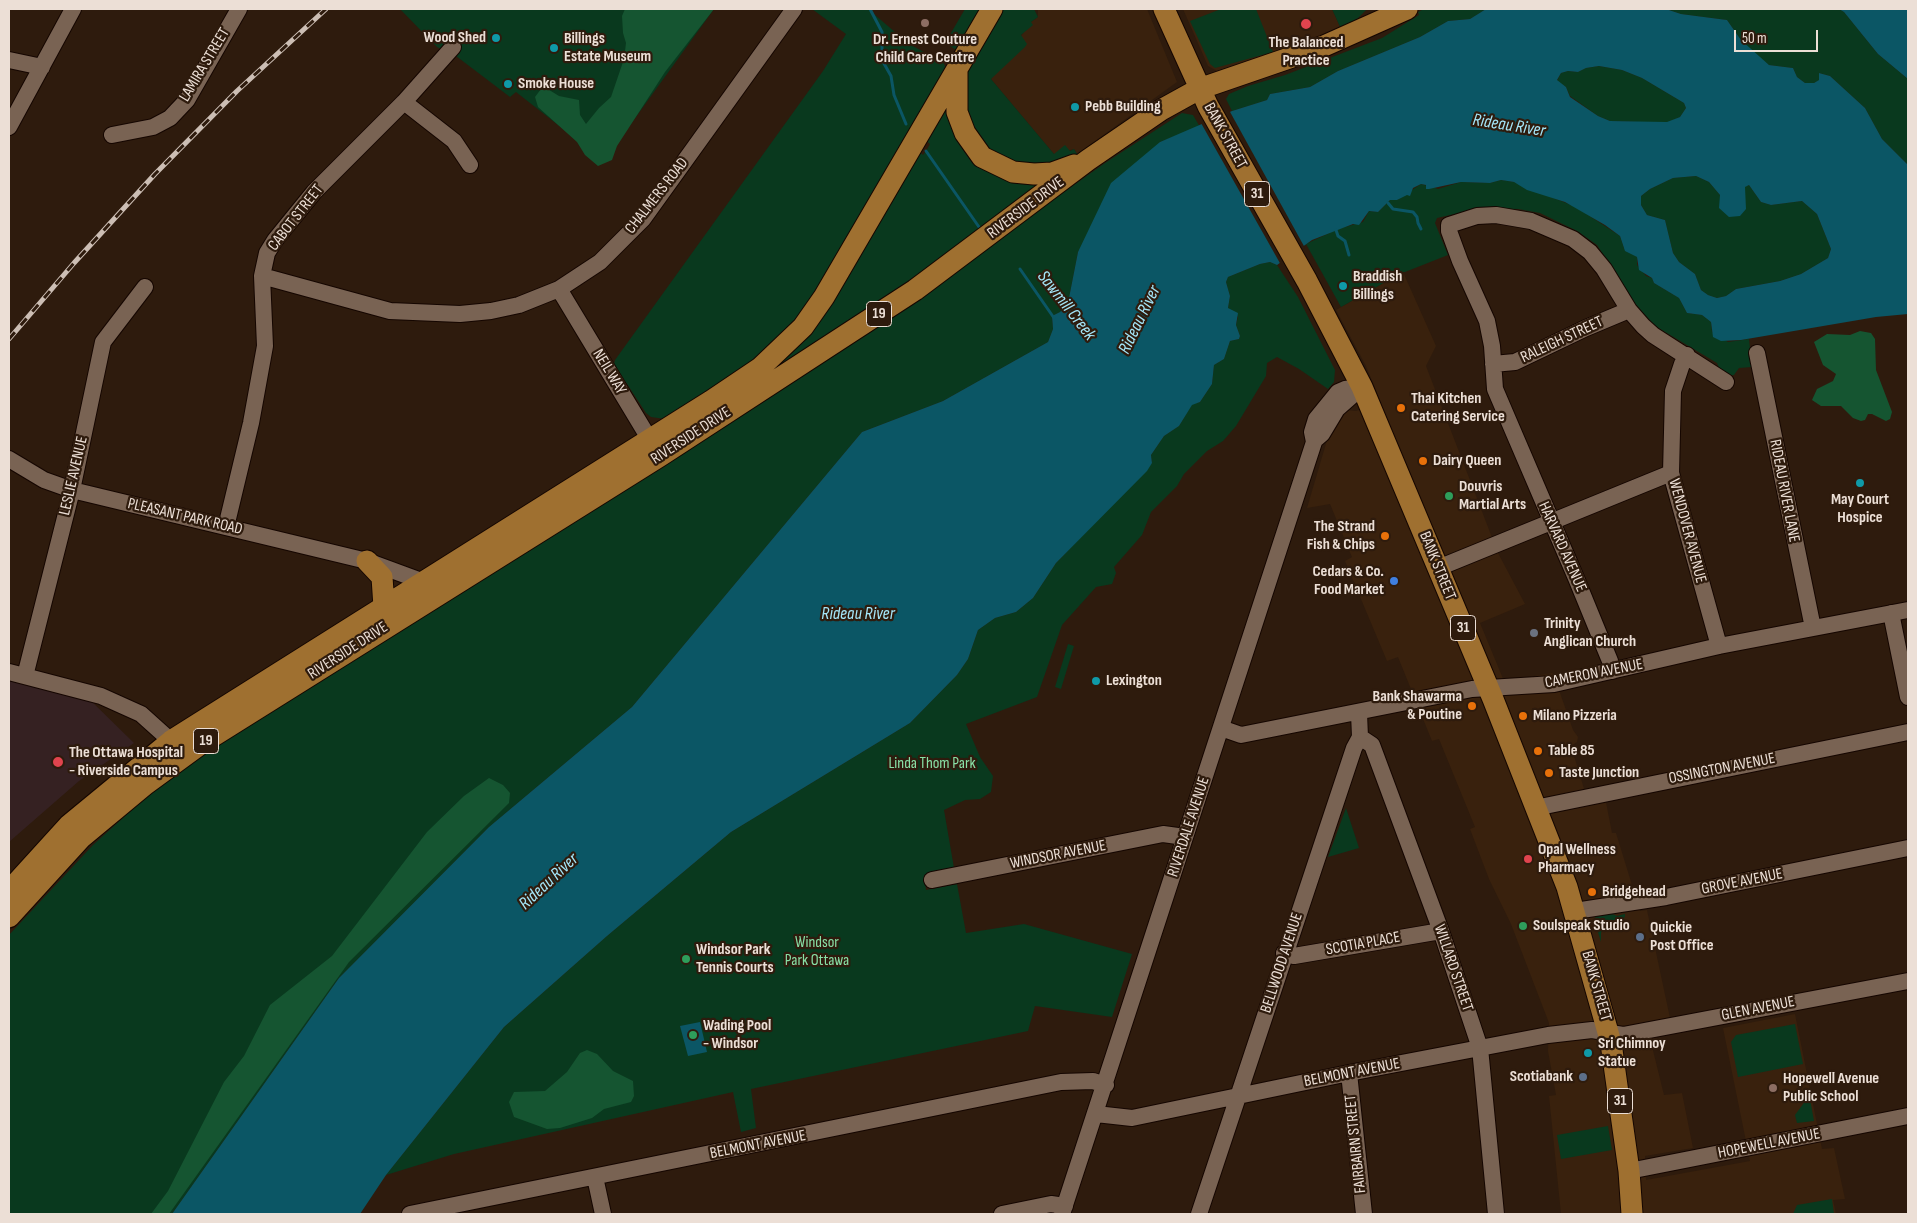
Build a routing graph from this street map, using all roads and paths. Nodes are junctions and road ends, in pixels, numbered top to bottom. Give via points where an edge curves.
1 (73, 9) edge
2 (239, 9) edge
3 (794, 9) edge
4 (992, 9) edge
5 (1164, 9) edge
6 (1374, 9) edge
7 (1407, 9) edge
8 (1353, 34) junction
9 (453, 47) dead end
10 (9, 60) edge
11 (42, 68) junction
12 (957, 70) junction
13 (1204, 98) junction
14 (404, 102) junction
15 (9, 127) edge
16 (112, 135) dead end
17 (1088, 160) junction
18 (470, 165) dead end
19 (262, 276) junction
20 (145, 288) dead end
21 (559, 289) junction
22 (1629, 310) junction
23 (1757, 353) dead end
24 (1687, 355) junction
25 (1493, 364) junction
26 (1726, 382) dead end
27 (1362, 387) junction
28 (655, 448) junction
29 (10, 460) edge
30 (1671, 473) junction
31 (72, 490) junction
32 (1551, 523) junction
33 (226, 527) junction
34 (366, 561) junction
35 (1438, 568) junction
36 (429, 589) junction
37 (384, 607) junction
38 (1908, 610) edge
39 (1891, 613) junction
40 (1813, 628) junction
41 (1719, 646) junction
42 (1612, 671) junction
43 (17, 674) edge
44 (1489, 688) junction
45 (1908, 697) edge
46 (1359, 712) junction
47 (1221, 728) junction
48 (1908, 732) edge
49 (1360, 737) junction
50 (171, 741) junction
51 (1535, 808) junction
52 (1185, 837) junction
53 (1908, 848) edge
54 (932, 880) dead end
55 (9, 891) edge
56 (1575, 911) junction
57 (9, 917) edge
58 (1441, 931) junction
59 (1284, 954) junction
60 (1908, 981) edge
61 (1608, 1031) junction
62 (1480, 1048) junction
63 (1349, 1073) junction
64 (1106, 1086) junction
65 (1238, 1096) junction
66 (1096, 1114) junction
67 (1908, 1116) edge
68 (1630, 1172) junction
69 (595, 1177) junction
70 (1064, 1210) edge
71 (410, 1214) edge
72 (603, 1214) edge
73 (1002, 1214) edge
74 (1199, 1214) edge
75 (1364, 1214) edge
76 (1496, 1214) edge
77 (1632, 1214) edge

1 - 11 street
2 - 16 street, LAMIRA STREET via 187,100 170,118 153,127
3 - 21 street, CHALMERS ROAD via 643,219 600,262
4 - 12 main road, RIVERSIDE DRIVE / 19
5 - 13 main road, BANK STREET / 31
6 - 8 main road
7 - 8 main road, RIVERSIDE DRIVE / 19
8 - 13 main road, RIVERSIDE DRIVE / 19
9 - 14 street, CABOT STREET
10 - 11 street
11 - 15 street
12 - 17 main road via 957,112 965,133 982,156 1012,172 1034,174 1052,173
12 - 28 main road, RIVERSIDE DRIVE / 19 via 824,296 802,327 760,368
13 - 17 main road, RIVERSIDE DRIVE / 19 via 1167,106
13 - 27 main road, BANK STREET / 31 via 1307,281
14 - 18 street via 454,141
14 - 19 street, CABOT STREET via 314,192 275,240 267,253
17 - 28 main road, RIVERSIDE DRIVE / 19 via 923,285
19 - 21 street, CHALMERS ROAD via 390,311 460,314 491,311 518,305
19 - 33 street, CABOT STREET via 265,346 251,423
20 - 31 street, LESLIE AVENUE via 103,342
21 - 28 street, NEIL WAY
22 - 24 street via 1653,336
22 - 25 street, RALEIGH STREET via 1515,362
22 - 25 street, HARVARD AVENUE via 1590,252 1560,232 1531,221 1496,215 1477,216 1449,225 1460,260 1487,321
23 - 40 street, RIDEAU RIVER LANE
24 - 26 street
24 - 30 street, WENDOVER AVENUE via 1673,391
25 - 32 street, HARVARD AVENUE via 1494,389
27 - 35 main road, BANK STREET / 31
27 - 47 street, RIVERDALE AVENUE via 1338,392 1316,419 1312,432 1315,440
28 - 36 main road, RIVERSIDE DRIVE / 19
29 - 31 street, PLEASANT PARK ROAD via 44,480
30 - 32 street
30 - 41 street, WENDOVER AVENUE
31 - 33 street, PLEASANT PARK ROAD
31 - 43 street, LESLIE AVENUE
32 - 35 street
32 - 42 street, HARVARD AVENUE
33 - 34 street, PLEASANT PARK ROAD
34 - 36 street, PLEASANT PARK ROAD
34 - 37 main road via 379,572 384,582
35 - 44 main road, BANK STREET / 31
36 - 37 main road, RIVERSIDE DRIVE / 19
36 - 57 main road, RIVERSIDE DRIVE / 19 via 146,784 81,838
37 - 50 main road, RIVERSIDE DRIVE / 19
38 - 39 street, CAMERON AVENUE
39 - 40 street, CAMERON AVENUE
39 - 45 street
40 - 41 street, CAMERON AVENUE
41 - 42 street, CAMERON AVENUE
42 - 44 street, CAMERON AVENUE via 1554,684
43 - 50 street via 101,696 141,714
44 - 46 street, CAMERON AVENUE
44 - 51 main road, BANK STREET / 31
46 - 47 street, CAMERON AVENUE via 1241,735
46 - 49 street, BELLWOOD AVENUE
47 - 52 street, RIVERDALE AVENUE
48 - 51 street, OSSINGTON AVENUE
49 - 58 street, WILLARD STREET via 1372,745
49 - 59 street, BELLWOOD AVENUE
50 - 55 main road, RIVERSIDE DRIVE / 19 via 70,825
51 - 56 main road, BANK STREET / 31
52 - 54 street, WINDSOR AVENUE via 1163,834
52 - 64 street, RIVERDALE AVENUE
53 - 56 street, GROVE AVENUE via 1666,897
56 - 61 main road, BANK STREET / 31
58 - 59 street, SCOTIA PLACE via 1294,956
58 - 62 street, WILLARD STREET
59 - 65 street, BELLWOOD AVENUE
60 - 61 street, GLEN AVENUE via 1642,1031 1622,1034
61 - 62 street, BELMONT AVENUE via 1560,1033
61 - 68 main road, BANK STREET / 31
62 - 63 street, BELMONT AVENUE
62 - 76 street, WILLARD STREET
63 - 65 street, BELMONT AVENUE
63 - 75 street, FAIRBAIRN STREET
64 - 66 street, RIVERDALE AVENUE
64 - 69 street, BELMONT AVENUE via 1093,1081 1061,1082
65 - 66 street, BELMONT AVENUE via 1132,1118
65 - 74 street, BELLWOOD AVENUE
66 - 70 street, RIVERDALE AVENUE
67 - 68 street, HOPEWELL AVENUE
68 - 77 main road, BANK STREET / 31
69 - 71 street, BELMONT AVENUE
69 - 72 street
70 - 73 street via 1051,1204

